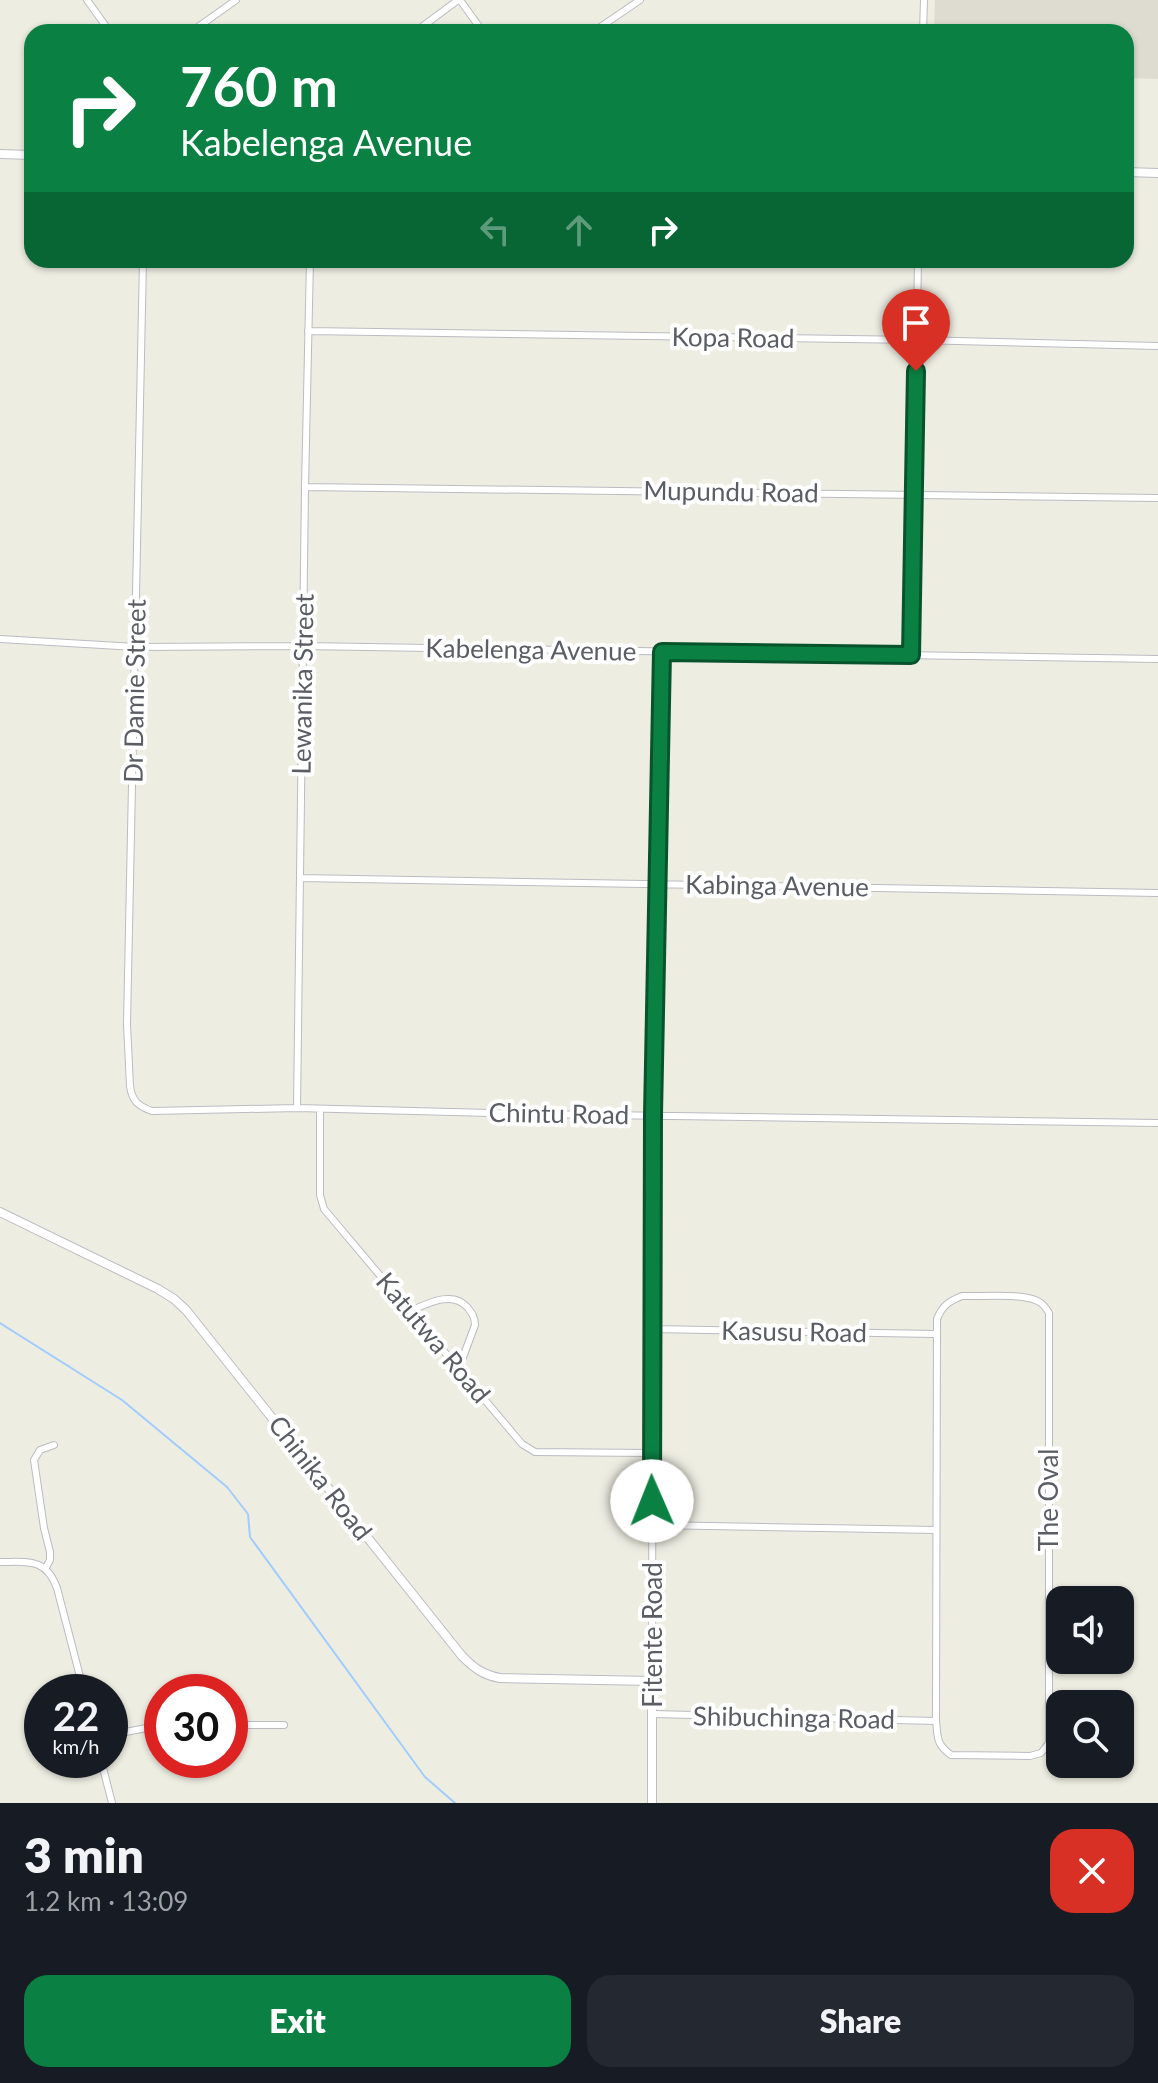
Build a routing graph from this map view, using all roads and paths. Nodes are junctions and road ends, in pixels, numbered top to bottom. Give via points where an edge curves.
1 (87, 0) edge
2 (236, 0) edge
3 (459, 0) edge
4 (640, 0) edge
5 (924, 0) edge
6 (104, 24) edge
7 (202, 24) edge
8 (426, 24) edge
9 (477, 24) edge
10 (605, 24) edge
11 (923, 24) edge
12 (0, 154) edge
13 (24, 155) edge
14 (1134, 172) edge
15 (1158, 173) edge
16 (143, 268) edge
17 (310, 268) edge
18 (918, 268) edge
19 (308, 331) junction
20 (916, 340) junction
21 (1158, 346) edge
22 (305, 487) junction
23 (914, 494) junction
24 (1158, 498) edge
25 (0, 639) edge
26 (304, 646) junction
27 (136, 647) junction
28 (662, 652) junction
29 (911, 655) junction
30 (1158, 659) edge
31 (300, 878) junction
32 (656, 884) junction
33 (1158, 893) edge
34 (297, 1108) junction
35 (320, 1109) junction
36 (152, 1111) joint
37 (653, 1115) junction
38 (1158, 1123) edge
39 (0, 1212) edge
40 (410, 1311) junction
41 (652, 1329) junction
42 (936, 1334) junction
43 (459, 1368) junction
44 (54, 1445) dead end
45 (651, 1453) junction
46 (653, 1525) junction
47 (936, 1530) junction
48 (0, 1562) edge
49 (45, 1569) junction
50 (79, 1674) edge
51 (652, 1681) junction
52 (653, 1714) junction
53 (936, 1721) junction
54 (248, 1725) edge
55 (284, 1725) dead end
56 (106, 1778) edge
57 (112, 1803) edge
58 (652, 1803) edge

1 - 6 street
2 - 7 street
3 - 8 street
3 - 9 street
4 - 10 street
5 - 11 street
12 - 13 main road
14 - 15 main road
16 - 27 street, Dr Damie Street
17 - 19 street, Lewanika Street
18 - 20 street
19 - 20 street, Kopa Road
19 - 22 street, Lewanika Street
20 - 21 street, Kopa Road
20 - 23 street
22 - 23 street, Mupundu Road
22 - 26 street, Lewanika Street
23 - 24 street, Mupundu Road
23 - 29 street
25 - 27 street, Kabelenga Avenue
26 - 27 street, Kabelenga Avenue
26 - 28 street, Kabelenga Avenue
26 - 31 street, Lewanika Street
27 - 36 street, Dr Damie Street via 127,1024 131,1096
28 - 29 street, Kabelenga Avenue
28 - 32 street, Fitente Road
29 - 30 street, Kabelenga Avenue
31 - 32 street, Kabinga Avenue
31 - 34 street, Lewanika Street
32 - 33 street, Kabinga Avenue
32 - 37 street, Fitente Road
34 - 35 street, Chintu Road
34 - 36 street, Chintu Road
35 - 37 street, Chintu Road
35 - 40 street, Katutwa Road via 324,1209
37 - 38 street, Chintu Road
37 - 41 street, Fitente Road
39 - 51 main road, Chinika Road via 158,1289 186,1310 476,1670 500,1678
40 - 43 street, Katutwa Road
40 - 43 street via 453,1298 469,1309 475,1325
41 - 42 street, Kasusu Road
41 - 45 street, Fitente Road
42 - 47 street, The Oval
42 - 53 street, The Oval via 941,1309 962,1296 1034,1300 1049,1313 1049,1743 1030,1756 951,1755 938,1742
43 - 45 street, Katutwa Road via 527,1449
44 - 49 street via 40,1450 34,1460 50,1552
45 - 46 street, Fitente Road
46 - 47 street
46 - 51 street, Fitente Road
47 - 53 street, The Oval
48 - 49 street via 34,1563
49 - 50 street via 57,1588
51 - 52 main road, Fitente Road
52 - 53 street, Shibuchinga Road
52 - 58 main road, Fitente Road
54 - 55 street
56 - 57 street

